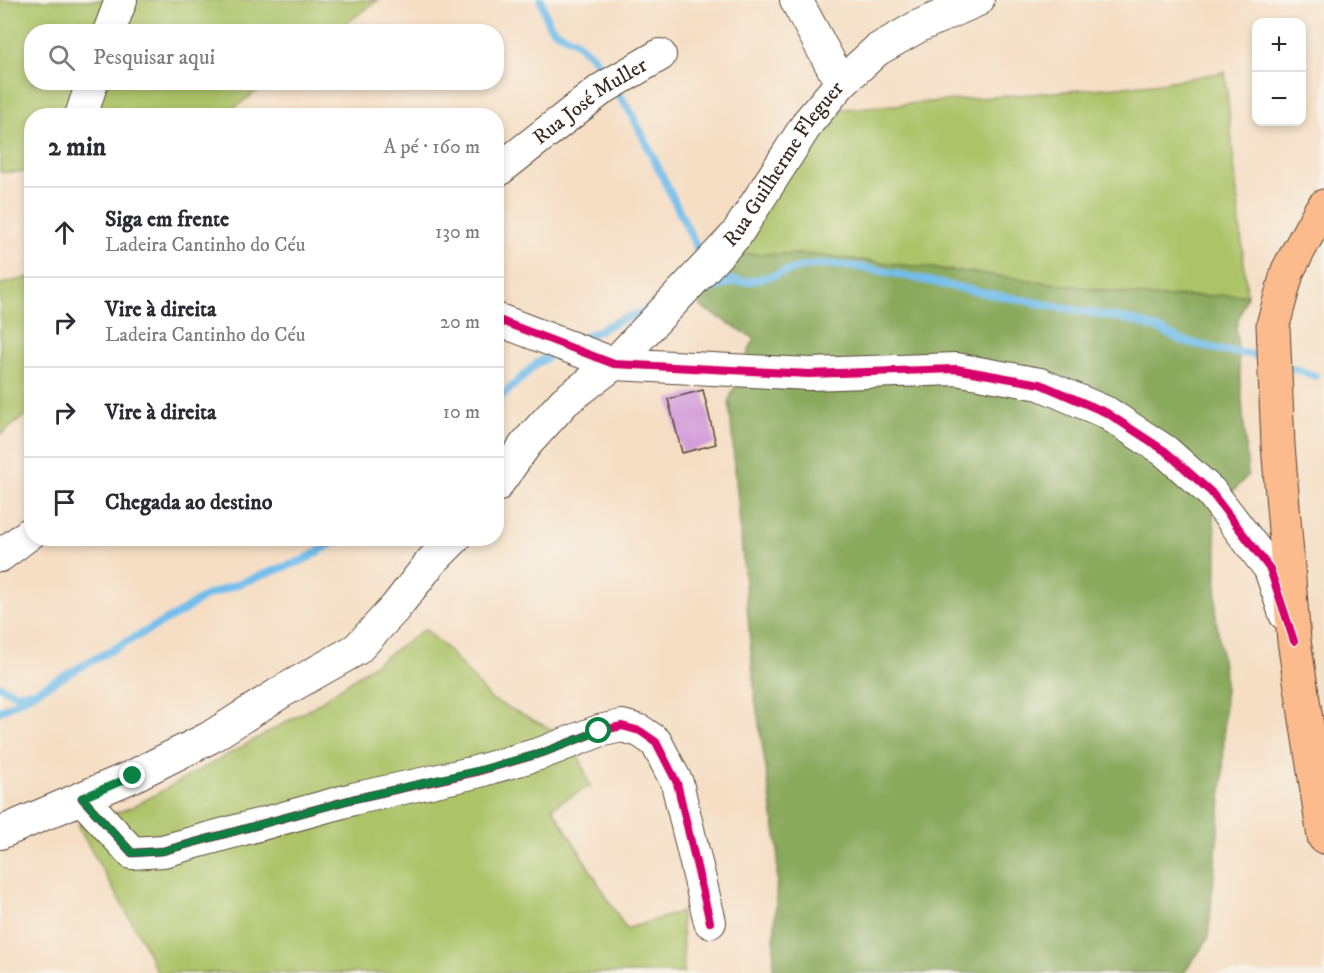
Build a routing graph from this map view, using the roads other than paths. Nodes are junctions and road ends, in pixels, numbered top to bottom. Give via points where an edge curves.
1 (121, 0) edge
2 (796, 0) edge
3 (978, 0) edge
4 (112, 24) edge
5 (660, 55) dead end
6 (841, 83) junction
7 (89, 90) edge
8 (84, 108) edge
9 (504, 166) edge
10 (1324, 206) edge
11 (504, 322) edge
12 (614, 364) junction
13 (504, 475) edge
14 (24, 538) edge
15 (447, 546) edge
16 (0, 556) edge
17 (1294, 641) junction
18 (82, 798) junction
19 (0, 833) edge
20 (1324, 837) edge
21 (710, 922) dead end

1 - 4 street
2 - 6 street
3 - 6 street, Rua Guilherme Fleguer via 877,50
5 - 9 street, Rua José Muller via 602,89
6 - 12 street, Rua Guilherme Fleguer via 809,120 736,235
7 - 8 street
10 - 17 main road via 1288,270 1272,325
11 - 12 street
12 - 13 street, Rua Guilherme Fleguer via 565,401
12 - 17 street via 809,374 956,369 1040,384 1107,413 1165,451 1211,492 1270,569
14 - 16 street
15 - 18 street via 357,649 208,738
17 - 20 main road
18 - 19 street
18 - 21 street via 132,853 163,851 353,799 477,771 622,726 640,731 656,742 677,783

